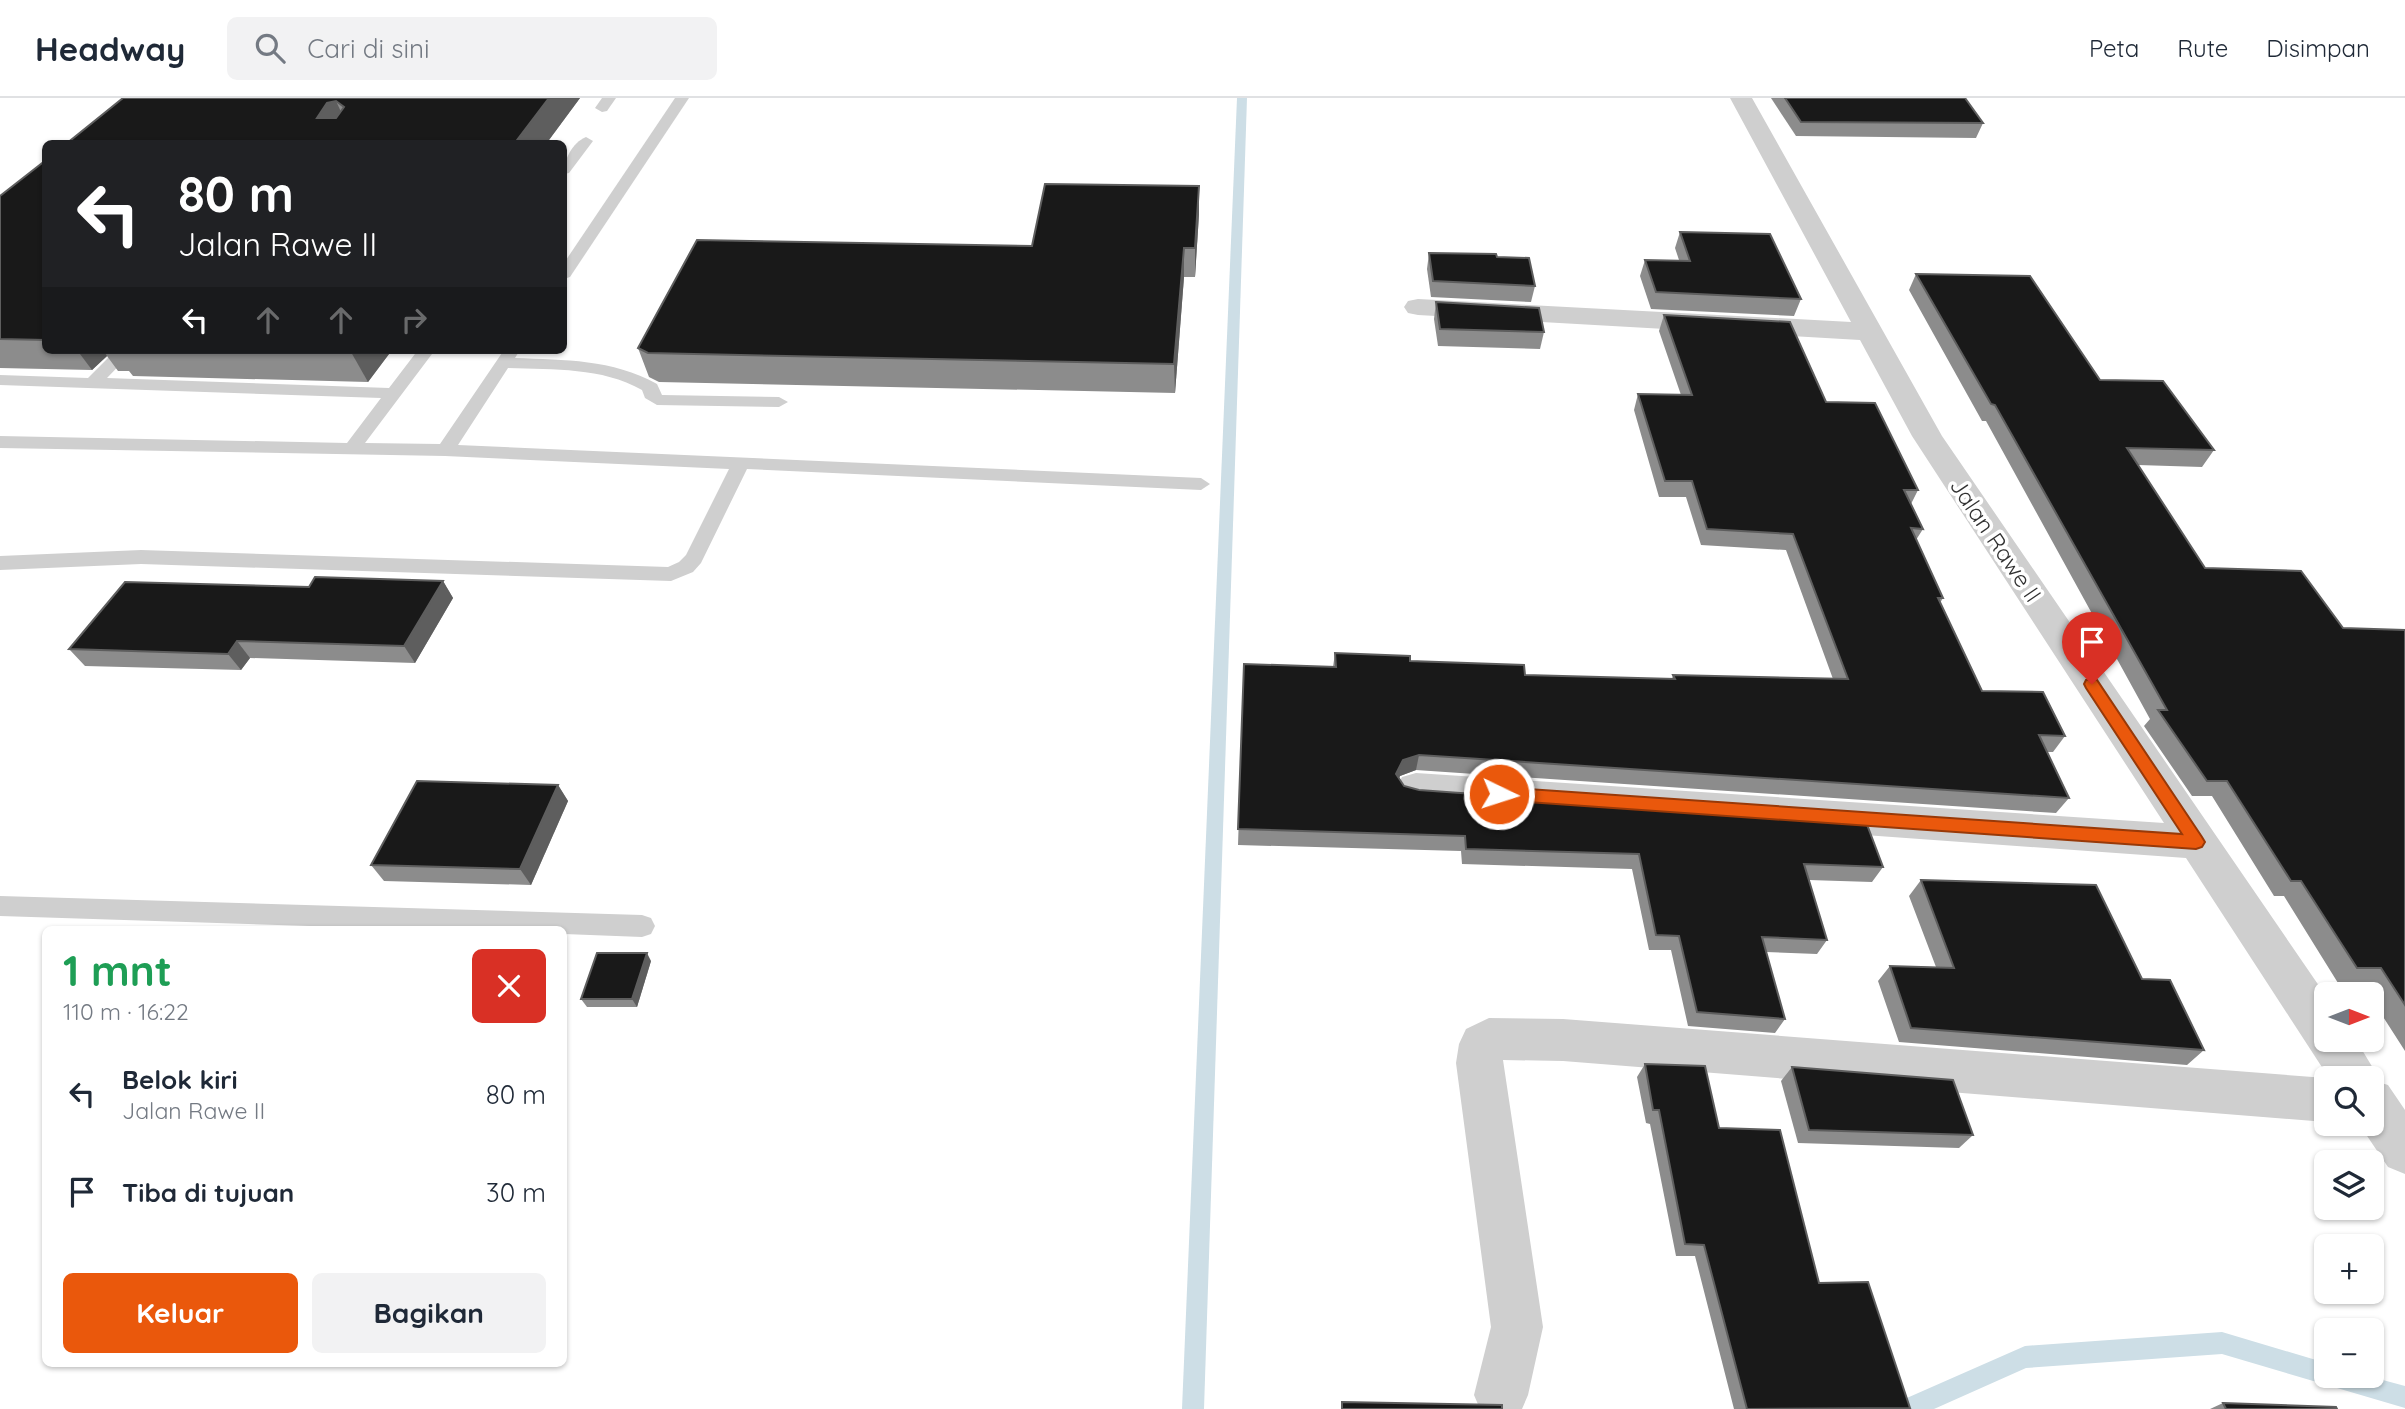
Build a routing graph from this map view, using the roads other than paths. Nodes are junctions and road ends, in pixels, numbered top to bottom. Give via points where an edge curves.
1 (682, 98) edge
2 (1741, 98) edge
3 (586, 141) dead end
4 (567, 166) edge
5 (567, 270) edge
6 (1419, 307) dead end
7 (1871, 331) junction
8 (122, 354) edge
9 (424, 354) edge
10 (508, 356) edge
11 (0, 380) edge
12 (92, 383) junction
13 (394, 393) junction
14 (779, 401) dead end
15 (0, 442) edge
16 (352, 448) junction
17 (445, 450) junction
18 (741, 463) junction
19 (1201, 484) dead end
20 (0, 563) edge
21 (1416, 788) edge
22 (2196, 842) junction
23 (0, 905) edge
24 (642, 926) dead end
25 (2314, 1016) edge
26 (2314, 1099) edge
27 (2384, 1120) edge
28 (2405, 1151) edge
29 (1502, 1395) dead end

1 - 5 lane
2 - 7 street, Jalan Rawe II
3 - 4 lane
6 - 7 street
7 - 22 street, Jalan Rawe II via 1927,436
8 - 12 lane
9 - 13 lane
10 - 14 lane via 612,369 651,388 657,400
10 - 17 lane
11 - 12 lane
12 - 13 lane
13 - 16 lane
15 - 16 lane
16 - 17 lane
17 - 18 lane
18 - 19 lane
18 - 20 lane via 694,558 686,568 671,574 141,557
21 - 22 street
22 - 25 street, Jalan Rawe II
23 - 24 lane
26 - 29 street via 1563,1040 1489,1039 1482,1044 1479,1063 1517,1327
27 - 28 street

